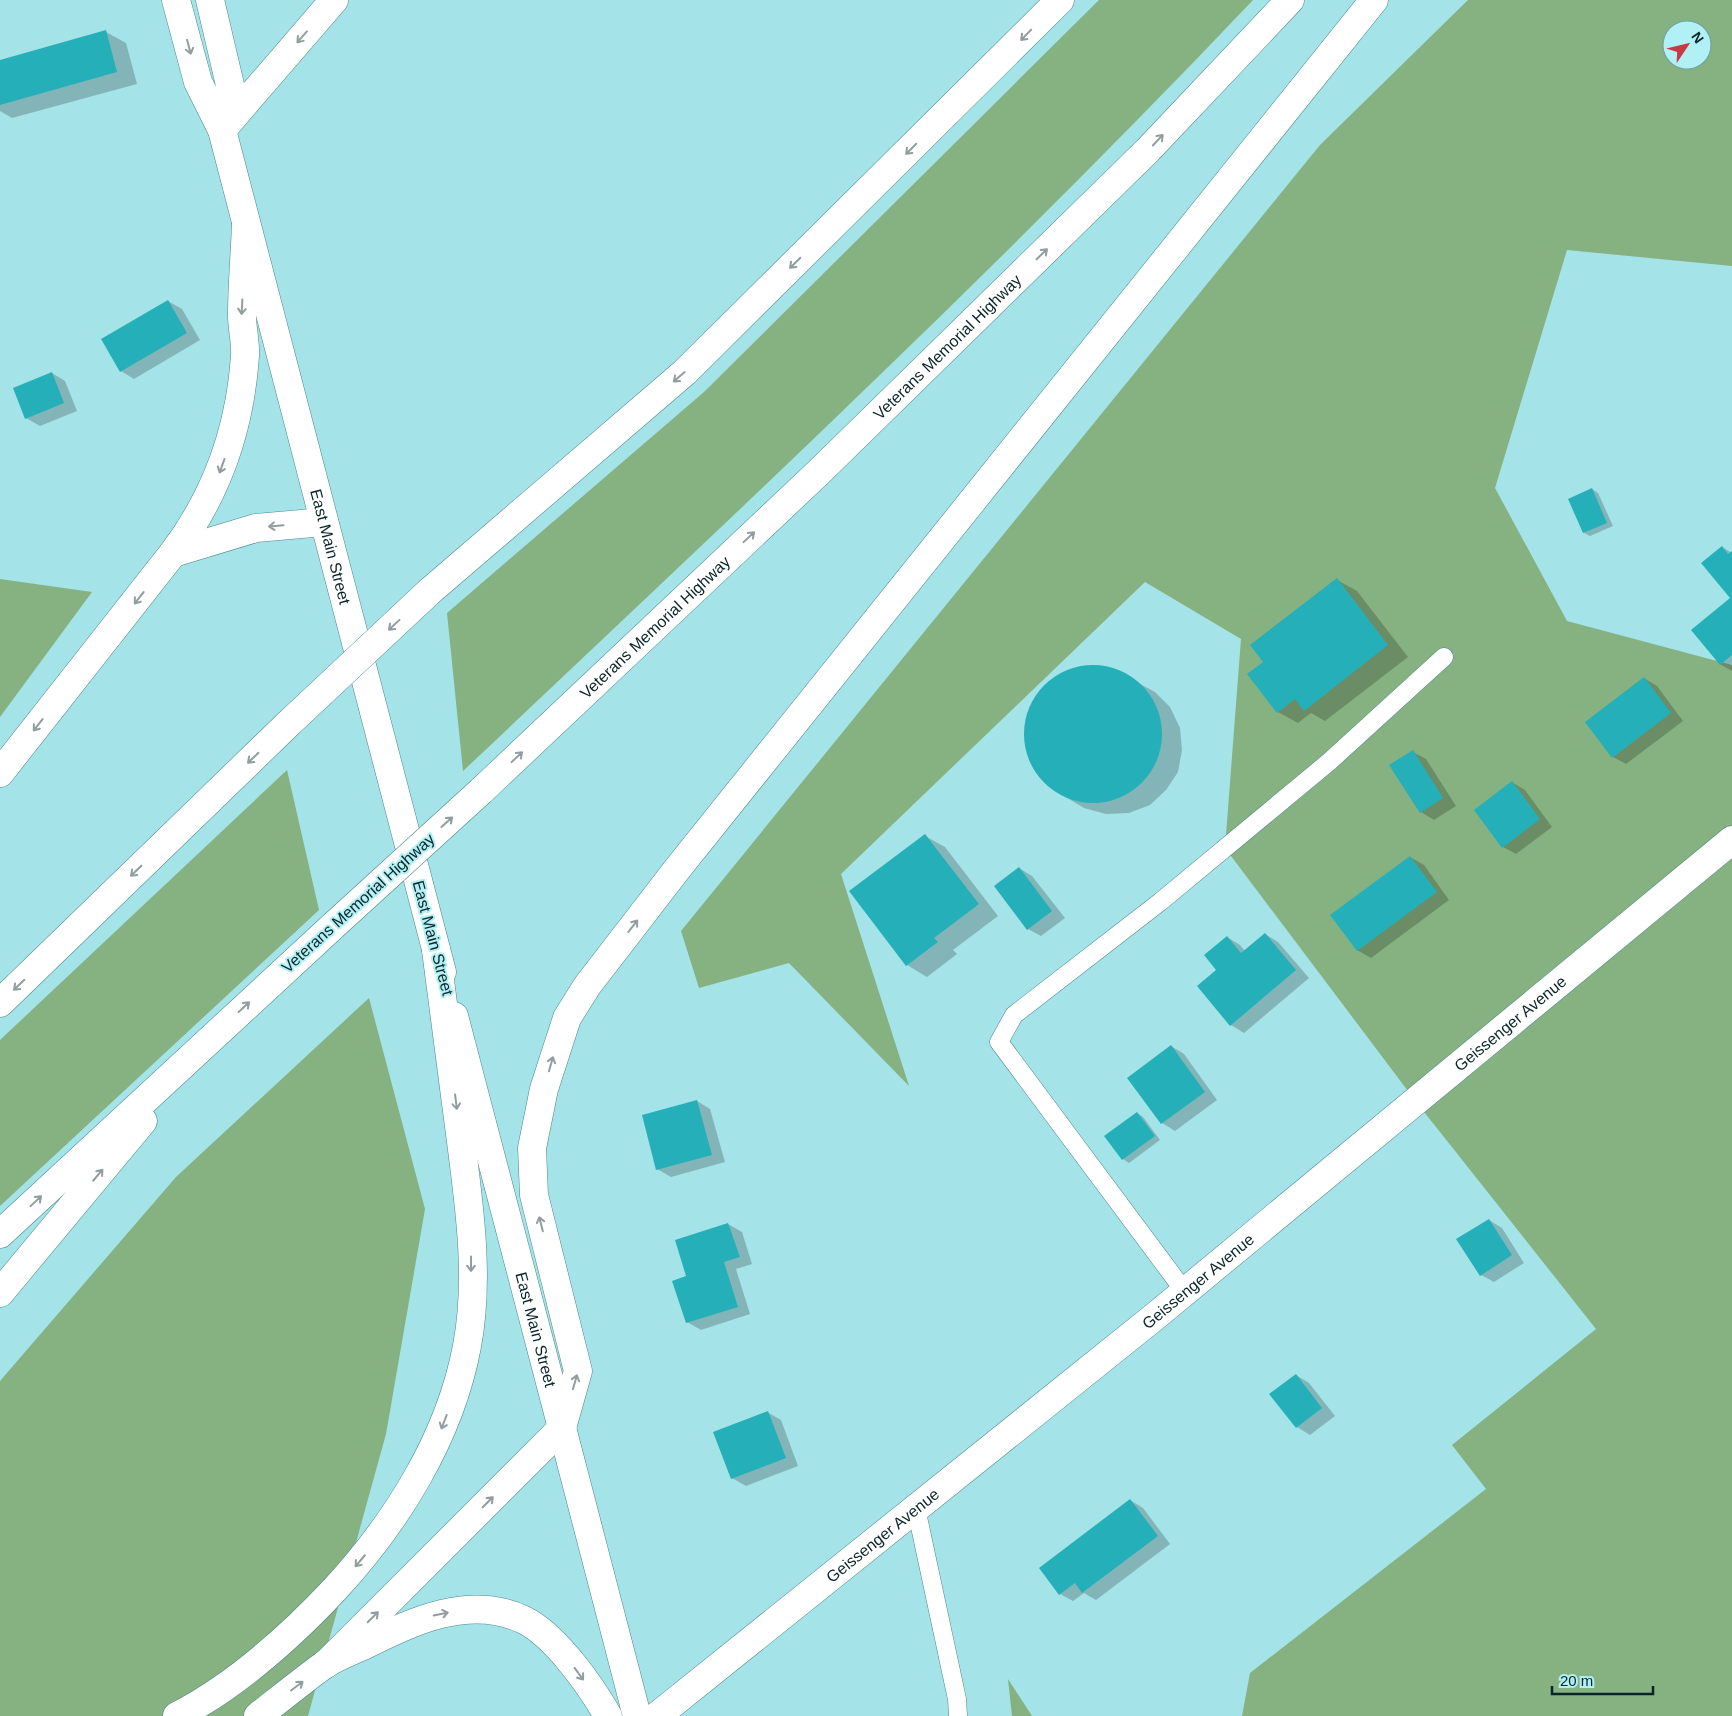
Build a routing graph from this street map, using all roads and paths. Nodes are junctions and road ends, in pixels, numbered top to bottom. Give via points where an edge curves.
1 (176, 0) edge
2 (210, 0) edge
3 (334, 0) edge
4 (1060, 0) edge
5 (1290, 0) edge
6 (1374, 0) edge
7 (222, 130) junction
8 (246, 223) junction
9 (324, 522) junction
10 (173, 553) junction
11 (1444, 658) dead end
12 (0, 773) edge
13 (1732, 840) edge
14 (436, 950) junction
15 (0, 1003) edge
16 (214, 1035) junction
17 (0, 1234) edge
18 (1185, 1292) junction
19 (0, 1293) edge
20 (562, 1428) junction
21 (916, 1508) junction
22 (326, 1664) junction
23 (177, 1716) edge
24 (258, 1716) edge
25 (608, 1716) edge
26 (637, 1716) edge
27 (657, 1716) edge
28 (958, 1716) edge

1 -> 7 main road, East Main Street via 198,82
2 - 7 main road, East Main Street via 230,84
3 -> 7 main road
4 -> 15 main road, bridge via 685,372 430,592 288,724
16 -> 5 main road, Veterans Memorial Highway, bridge via 481,791 819,472 1148,150
20 -> 6 main road via 578,1371 534,1195 532,1148 544,1089 568,1018 587,986 678,868
7 - 8 main road, East Main Street
8 - 9 main road, East Main Street
8 -> 10 main road via 242,315 245,354 241,394 230,443 214,489
9 -> 10 main road via 256,528
9 - 14 main road, East Main Street
10 -> 12 main road
11 - 18 lane via 1330,761 1160,902 1014,1015 998,1042
13 - 18 main road, Geissenger Avenue
14 - 20 main road, East Main Street
14 -> 23 main road via 471,1231 471,1313 457,1388 442,1429 406,1497 356,1566 255,1664 226,1687
17 -> 16 main road, Veterans Memorial Highway
19 -> 16 main road
18 - 21 main road, Geissenger Avenue
22 -> 20 main road
20 - 26 main road, East Main Street
21 - 27 main road, Geissenger Avenue
21 - 28 lane via 958,1698
24 -> 22 main road
22 -> 25 main road via 412,1622 444,1613 471,1610 499,1612 524,1620 548,1638 569,1661

